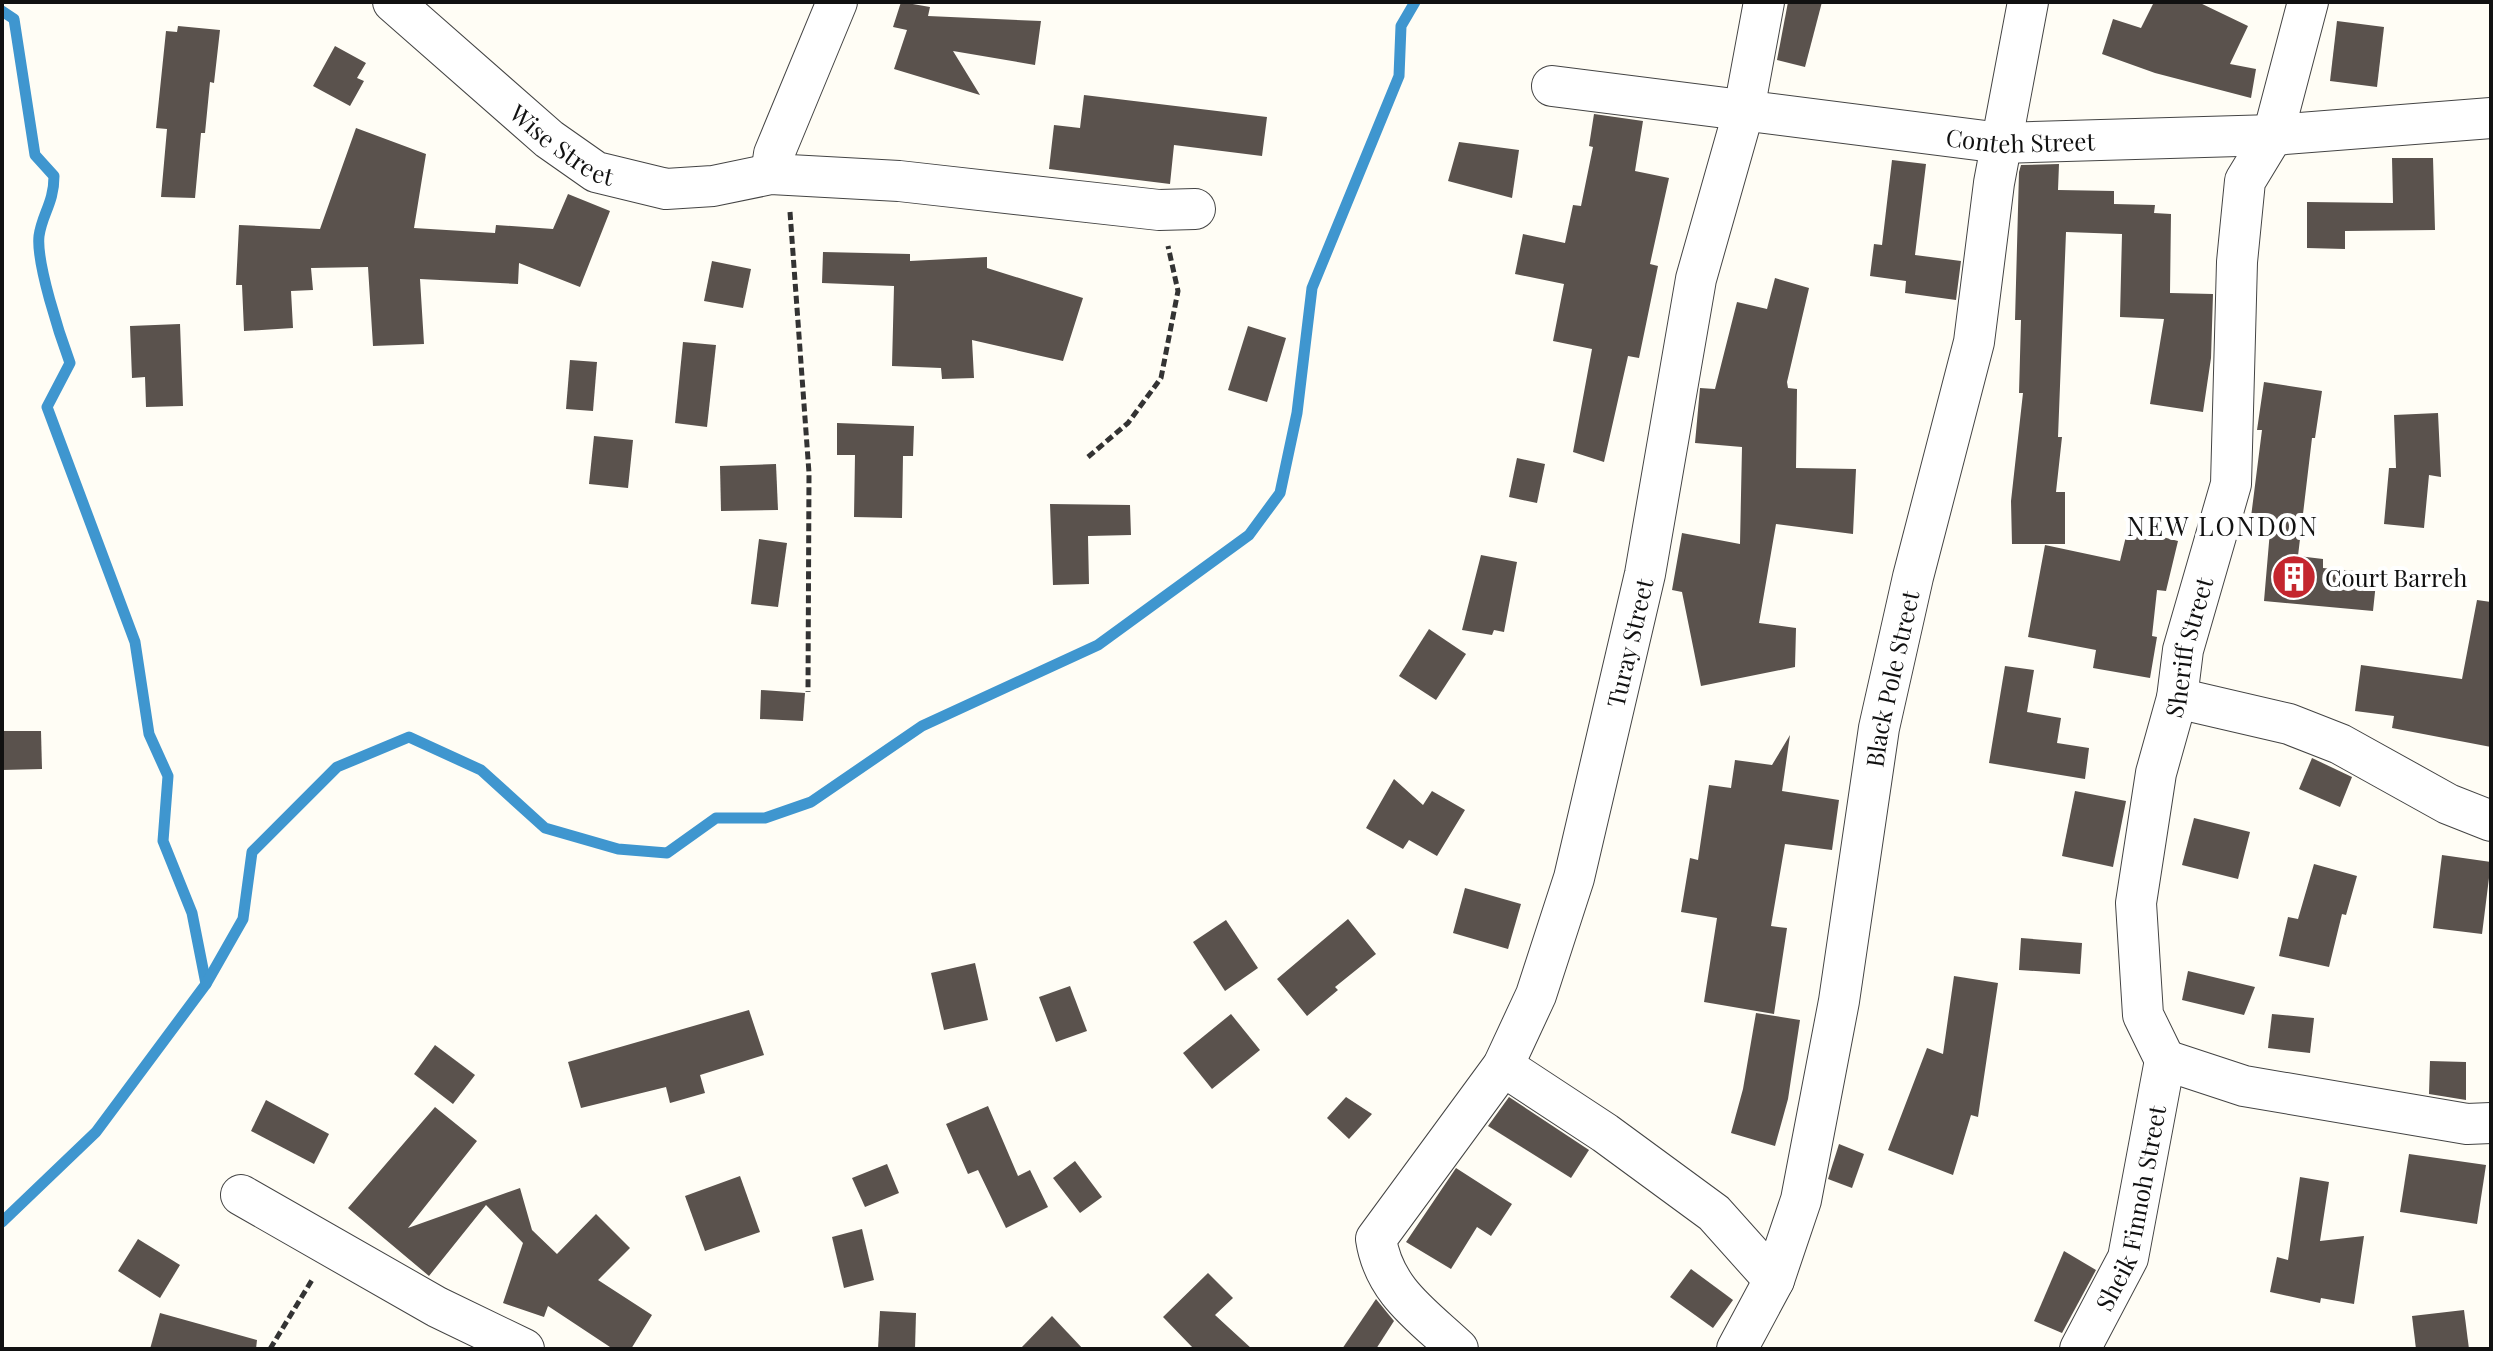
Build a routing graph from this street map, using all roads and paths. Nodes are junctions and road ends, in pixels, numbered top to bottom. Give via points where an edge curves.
1 (393, 2) edge
2 (837, 2) edge
3 (1764, 2) edge
4 (2028, 2) edge
5 (2308, 2) edge
6 (1552, 86) dead end
7 (1744, 110) junction
8 (2491, 118) edge
9 (2273, 135) junction
10 (2001, 143) junction
11 (771, 174) junction
12 (821, 178) junction
13 (1177, 210) joint
14 (1088, 457) dead end
15 (808, 692) dead end
16 (2177, 698) junction
17 (2491, 821) edge
18 (2165, 1060) junction
19 (1503, 1066) junction
20 (2491, 1123) edge
21 (241, 1195) dead end
22 (335, 1251) junction
23 (1774, 1280) junction
24 (270, 1349) edge
25 (524, 1349) edge
26 (1458, 1349) edge
27 (1737, 1349) edge
28 (2080, 1349) edge

1 - 11 street, Wise Street via 549,139 596,172 666,189
2 - 11 street via 774,154
3 - 7 street, Turay Street
4 - 10 street, Black Pole Street
5 - 9 street, Sheriff Street
6 - 7 street, Conteh Street
7 - 10 street, Conteh Street
7 - 19 street, Turay Street via 1696,279 1645,574 1574,878 1536,995
8 - 9 street, Conteh Street
9 - 10 street, Conteh Street
9 - 16 street, Sheriff Street via 2245,181 2237,262 2231,484 2183,650
10 - 23 street, Black Pole Street via 1974,342 1894,655 1807,1170
11 - 12 street, Wise Street
12 - 13 street, Wise Street
12 - 15 path via 789,204 809,473
13 - 14 path via 1178,291 1161,378 1128,423
16 - 17 street via 2289,724 2340,744 2448,804
16 - 18 street, Sheriff Street via 2156,773 2136,903 2143,1015
18 - 20 street via 2244,1086 2467,1124
18 - 28 street, Sheik Finnoh Street via 2128,1258
19 - 23 street via 1714,1213
19 - 26 street, Turay Street via 1376,1239 1380,1264 1393,1287
21 - 22 street
22 - 24 path
22 - 25 street
23 - 27 street, Black Pole Street

